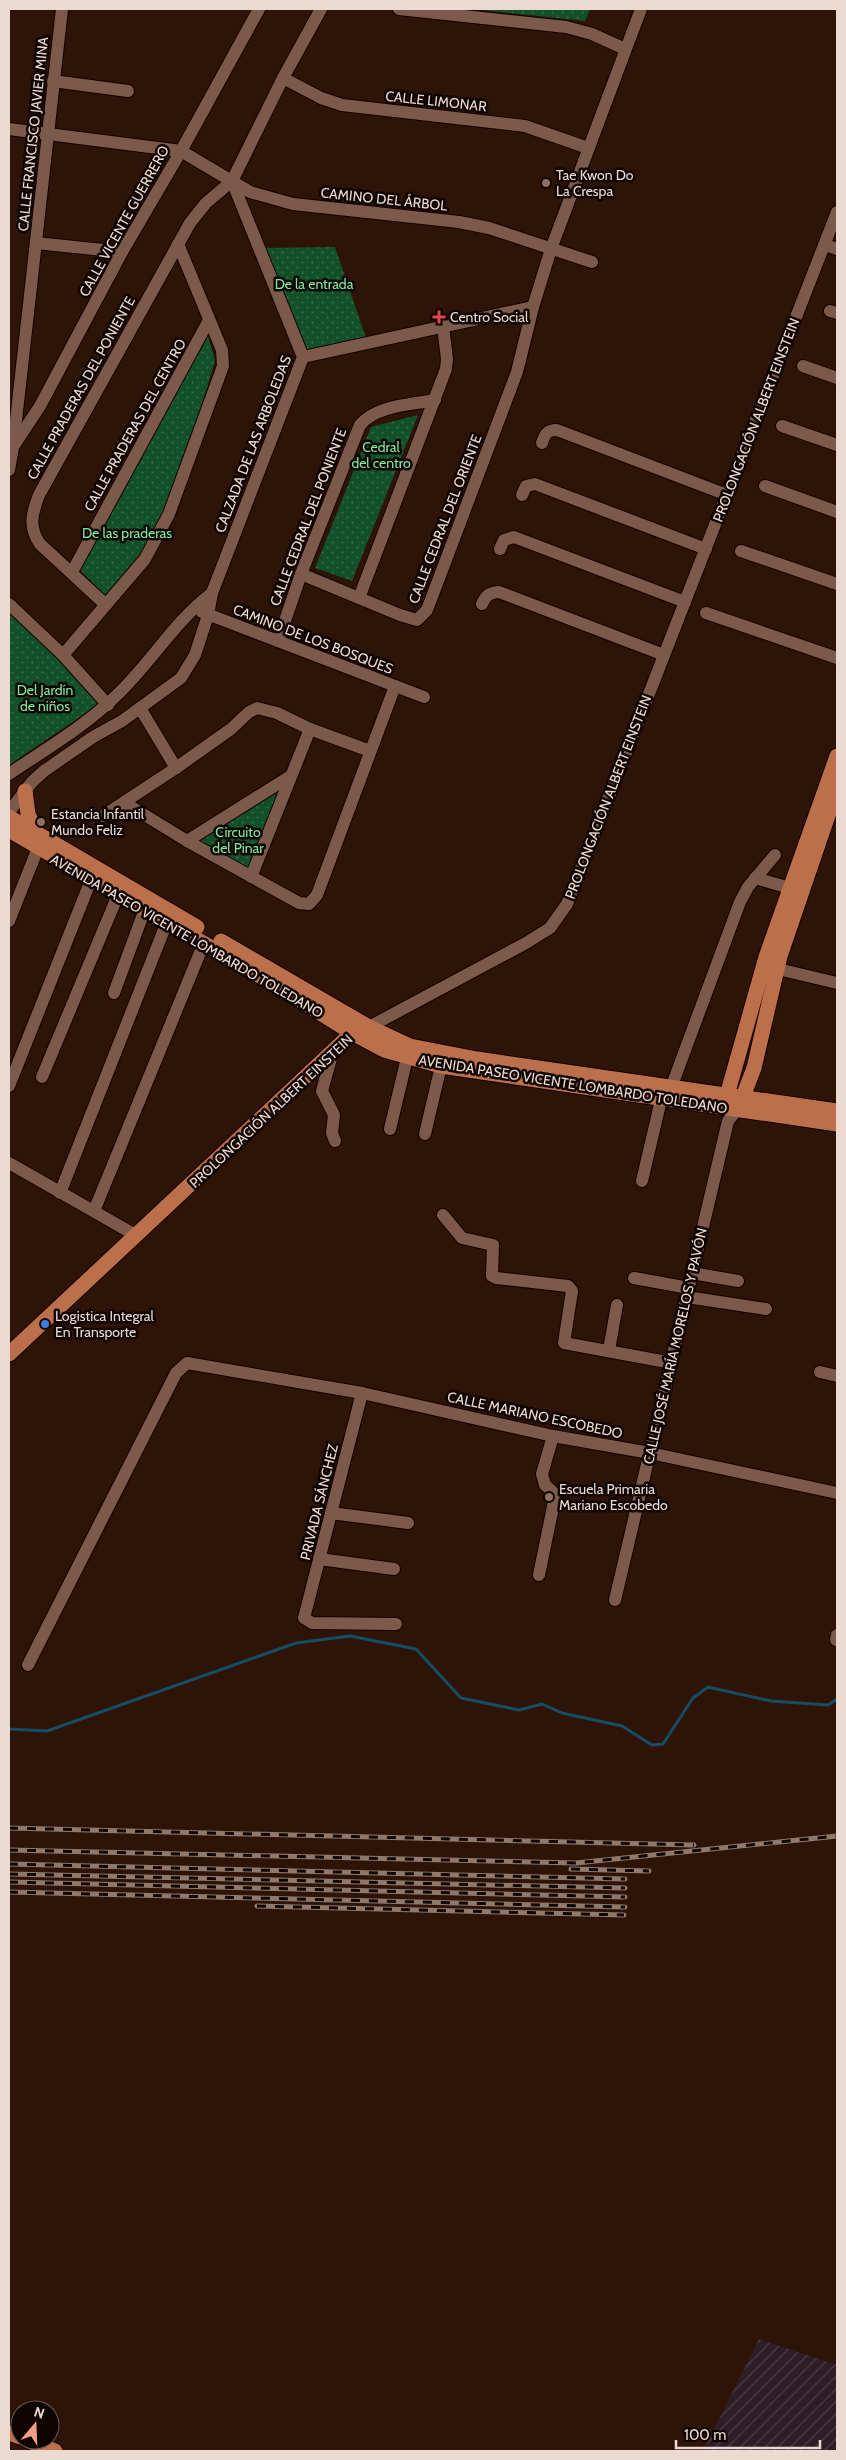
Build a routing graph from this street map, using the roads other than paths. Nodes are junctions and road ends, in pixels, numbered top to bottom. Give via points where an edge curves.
1 (62, 9) edge
2 (259, 9) edge
3 (321, 9) edge
4 (399, 9) edge
5 (641, 9) edge
6 (625, 49) junction
7 (283, 78) junction
8 (53, 81) junction
9 (128, 91) dead end
10 (9, 129) edge
11 (47, 134) junction
12 (588, 148) junction
13 (181, 151) junction
14 (232, 181) junction
15 (837, 212) edge
16 (36, 244) junction
17 (178, 244) junction
18 (831, 247) edge
19 (551, 249) junction
20 (122, 252) junction
21 (592, 262) dead end
22 (533, 307) junction
23 (209, 320) junction
24 (443, 326) junction
25 (304, 357) junction
26 (803, 366) dead end
27 (837, 378) edge
28 (435, 400) junction
29 (782, 426) dead end
30 (542, 443) dead end
31 (837, 444) edge
32 (13, 446) junction
33 (9, 465) edge
34 (764, 486) dead end
35 (522, 495) dead end
36 (727, 495) junction
37 (837, 512) edge
38 (500, 549) dead end
39 (706, 549) junction
40 (741, 551) dead end
41 (72, 572) junction
42 (301, 574) junction
43 (837, 584) edge
44 (212, 593) junction
45 (359, 598) junction
46 (685, 602) junction
47 (9, 604) edge
48 (106, 604) junction
49 (482, 604) dead end
50 (192, 608) junction
51 (706, 613) dead end
52 (208, 615) junction
53 (278, 641) junction
54 (664, 655) junction
55 (63, 656) junction
56 (837, 658) edge
57 (395, 686) junction
58 (424, 697) dead end
59 (108, 705) junction
60 (140, 708) junction
61 (84, 723) junction
62 (310, 729) junction
63 (93, 737) junction
64 (370, 751) junction
65 (837, 756) edge
66 (176, 768) junction
67 (9, 774) edge
68 (289, 778) junction
69 (837, 789) edge
70 (25, 791) junction
71 (125, 803) junction
72 (9, 812) edge
73 (103, 816) dead end
74 (9, 817) edge
75 (9, 830) edge
76 (187, 841) junction
77 (38, 842) junction
78 (775, 855) dead end
79 (251, 876) junction
80 (755, 878) junction
81 (91, 880) junction
82 (790, 888) junction
83 (118, 895) junction
84 (145, 910) junction
85 (786, 919) junction
86 (9, 921) edge
87 (167, 922) junction
88 (204, 943) junction
89 (778, 970) junction
90 (837, 983) edge
91 (114, 993) dead end
92 (369, 1027) junction
93 (352, 1033) junction
94 (333, 1051) junction
95 (407, 1058) junction
96 (441, 1066) junction
97 (42, 1077) dead end
98 (9, 1086) edge
99 (671, 1088) junction
100 (661, 1100) junction
101 (731, 1107) junction
102 (837, 1112) edge
103 (837, 1124) edge
104 (390, 1129) dead end
105 (426, 1134) dead end
106 (335, 1142) dead end
107 (9, 1163) edge
108 (642, 1181) dead end
109 (60, 1193) junction
110 (94, 1212) junction
111 (443, 1215) dead end
112 (137, 1236) junction
113 (692, 1273) junction
114 (634, 1278) dead end
115 (738, 1281) dead end
116 (688, 1293) junction
117 (617, 1305) dead end
118 (766, 1309) dead end
119 (609, 1350) junction
120 (9, 1354) edge
121 (672, 1363) junction
122 (820, 1372) dead end
123 (837, 1376) edge
124 (362, 1393) junction
125 (553, 1436) junction
126 (650, 1453) junction
127 (837, 1493) edge
128 (332, 1513) junction
129 (408, 1523) dead end
130 (319, 1559) junction
131 (394, 1570) dead end
132 (539, 1575) dead end
133 (615, 1600) dead end
134 (396, 1624) dead end
135 (28, 1665) dead end

1 - 8 street, CALLE FRANCISCO JAVIER MINA
2 - 13 street, CALLE VICENTE GUERRERO
3 - 7 street
4 - 6 street via 566,27 592,34
5 - 6 street
6 - 12 street
7 - 12 street, CALLE LIMONAR via 342,105 525,126
7 - 14 street
8 - 9 street
8 - 11 street, CALLE FRANCISCO JAVIER MINA
10 - 11 street
11 - 13 street
11 - 16 street, CALLE FRANCISCO JAVIER MINA
12 - 19 street
13 - 14 street, CAMINO DEL ÁRBOL
13 - 20 street, CALLE VICENTE GUERRERO
14 - 17 street, CALLE PRADERAS DEL PONIENTE via 206,203
14 - 19 street, CAMINO DEL ÁRBOL via 250,192 293,204 459,222 489,228
14 - 25 street, CALZADA DE LAS ARBOLEDAS
15 - 18 street, PROLONGACIÓN ALBERT EINSTEIN
16 - 20 street
16 - 32 street, CALLE FRANCISCO JAVIER MINA
17 - 23 street
17 - 41 street, CALLE PRADERAS DEL PONIENTE via 39,495 34,510 34,536
18 - 36 street, PROLONGACIÓN ALBERT EINSTEIN
19 - 21 street, CAMINO DEL ÁRBOL
19 - 22 street
20 - 32 street, CALLE VICENTE GUERRERO via 40,406
22 - 24 street
22 - 45 street, CALLE CEDRAL DEL ORIENTE via 517,372 427,610 417,620
23 - 41 street, CALLE PRADERAS DEL CENTRO
23 - 48 street via 222,350 217,383 158,537 145,559
24 - 25 street
24 - 28 street via 447,359
25 - 44 street, CALZADA DE LAS ARBOLEDAS
26 - 27 street
28 - 42 street, CALLE CEDRAL DEL PONIENTE via 376,412 366,418
28 - 45 street
29 - 31 street
30 - 36 street via 545,434 557,430
32 - 33 street, CALLE FRANCISCO JAVIER MINA
34 - 37 street
35 - 39 street via 526,486 535,484
36 - 39 street, PROLONGACIÓN ALBERT EINSTEIN
38 - 46 street via 504,540 514,537
39 - 46 street, PROLONGACIÓN ALBERT EINSTEIN
40 - 43 street
41 - 48 street, CALLE PRADERAS DEL PONIENTE
42 - 45 street, CALLE CEDRAL DEL ORIENTE
42 - 53 street, CALLE CEDRAL DEL PONIENTE
44 - 50 street
44 - 52 street, CALZADA DE LAS ARBOLEDAS
46 - 54 street, PROLONGACIÓN ALBERT EINSTEIN
47 - 55 street
48 - 55 street
49 - 54 street via 485,596 499,592
50 - 52 street, CAMINO DE LOS BOSQUES
50 - 59 street
51 - 56 street
52 - 53 street, CAMINO DE LOS BOSQUES
52 - 60 street, CALZADA DE LAS ARBOLEDAS via 189,668 181,678
53 - 57 street, CAMINO DE LOS BOSQUES
54 - 92 street, PROLONGACIÓN ALBERT EINSTEIN via 569,899 550,928
55 - 59 street
57 - 58 street, CAMINO DE LOS BOSQUES
57 - 64 street
59 - 61 street
60 - 63 street, CALZADA DE LAS ARBOLEDAS
60 - 66 street
61 - 63 street
61 - 67 street
62 - 64 street
62 - 66 street via 257,708
62 - 68 street
63 - 70 street, CALZADA DE LAS ARBOLEDAS via 44,771
64 - 79 street via 312,903 305,905
65 - 82 main road, CALLE JOSÉ MARÍA MORELOS Y PAVÓN
66 - 71 street
68 - 76 street
68 - 79 street
69 - 85 main road, CALLE JOSÉ MARÍA MORELOS Y PAVÓN
70 - 72 street, CALZADA DE LAS ARBOLEDAS
70 - 77 main road via 28,814
71 - 73 street
71 - 76 street
74 - 77 main road, AVENIDA PASEO VICENTE LOMBARDO TOLEDANO
75 - 77 main road, AVENIDA PASEO VICENTE LOMBARDO TOLEDANO
76 - 79 street
77 - 81 main road, AVENIDA PASEO VICENTE LOMBARDO TOLEDANO
77 - 86 street
77 - 92 main road, AVENIDA PASEO VICENTE LOMBARDO TOLEDANO
78 - 80 street
80 - 82 street
80 - 99 street via 740,902
81 - 83 main road, AVENIDA PASEO VICENTE LOMBARDO TOLEDANO
81 - 98 street
82 - 85 main road, CALLE JOSÉ MARÍA MORELOS Y PAVÓN
83 - 84 main road, AVENIDA PASEO VICENTE LOMBARDO TOLEDANO
83 - 97 street
84 - 87 main road, AVENIDA PASEO VICENTE LOMBARDO TOLEDANO
84 - 91 street
85 - 89 main road, CALLE JOSÉ MARÍA MORELOS Y PAVÓN
85 - 101 main road, CALLE JOSÉ MARÍA MORELOS Y PAVÓN via 766,957
87 - 88 main road, AVENIDA PASEO VICENTE LOMBARDO TOLEDANO
87 - 109 street
88 - 93 main road, AVENIDA PASEO VICENTE LOMBARDO TOLEDANO
88 - 110 street
89 - 90 street
89 - 101 main road, CALLE JOSÉ MARÍA MORELOS Y PAVÓN via 754,1068
92 - 93 main road, PROLONGACIÓN ALBERT EINSTEIN
92 - 99 main road, AVENIDA PASEO VICENTE LOMBARDO TOLEDANO via 393,1040 427,1050
93 - 94 main road, PROLONGACIÓN ALBERT EINSTEIN
93 - 95 main road, AVENIDA PASEO VICENTE LOMBARDO TOLEDANO
94 - 106 street via 322,1092 334,1115 332,1133
94 - 112 main road, PROLONGACIÓN ALBERT EINSTEIN
95 - 96 main road, AVENIDA PASEO VICENTE LOMBARDO TOLEDANO
95 - 104 street
96 - 100 main road, AVENIDA PASEO VICENTE LOMBARDO TOLEDANO
96 - 105 street
99 - 101 main road, AVENIDA PASEO VICENTE LOMBARDO TOLEDANO
100 - 101 main road, AVENIDA PASEO VICENTE LOMBARDO TOLEDANO
100 - 108 street
101 - 102 main road, AVENIDA PASEO VICENTE LOMBARDO TOLEDANO
101 - 103 main road, AVENIDA PASEO VICENTE LOMBARDO TOLEDANO
101 - 113 street, CALLE JOSÉ MARÍA MORELOS Y PAVÓN
107 - 109 street
109 - 110 street
110 - 112 street
111 - 119 street via 459,1236 493,1245 492,1276 568,1286 572,1291 564,1343
112 - 120 main road, PROLONGACIÓN ALBERT EINSTEIN
113 - 115 street
113 - 116 street, CALLE JOSÉ MARÍA MORELOS Y PAVÓN
114 - 116 street
116 - 118 street
116 - 121 street, CALLE JOSÉ MARÍA MORELOS Y PAVÓN
117 - 119 street
119 - 121 street
121 - 126 street, CALLE JOSÉ MARÍA MORELOS Y PAVÓN
122 - 123 street
124 - 125 street, CALLE MARIANO ESCOBEDO
124 - 128 street, PRIVADA SÁNCHEZ
124 - 135 street, CALLE MARIANO ESCOBEDO via 187,1363 176,1373
125 - 126 street, CALLE MARIANO ESCOBEDO
125 - 132 street via 542,1474 544,1485 553,1492 554,1502
126 - 127 street, CALLE MARIANO ESCOBEDO
126 - 133 street, CALLE JOSÉ MARÍA MORELOS Y PAVÓN
128 - 129 street
128 - 130 street, PRIVADA SÁNCHEZ
130 - 131 street
130 - 134 street, PRIVADA SÁNCHEZ via 304,1618 312,1623

